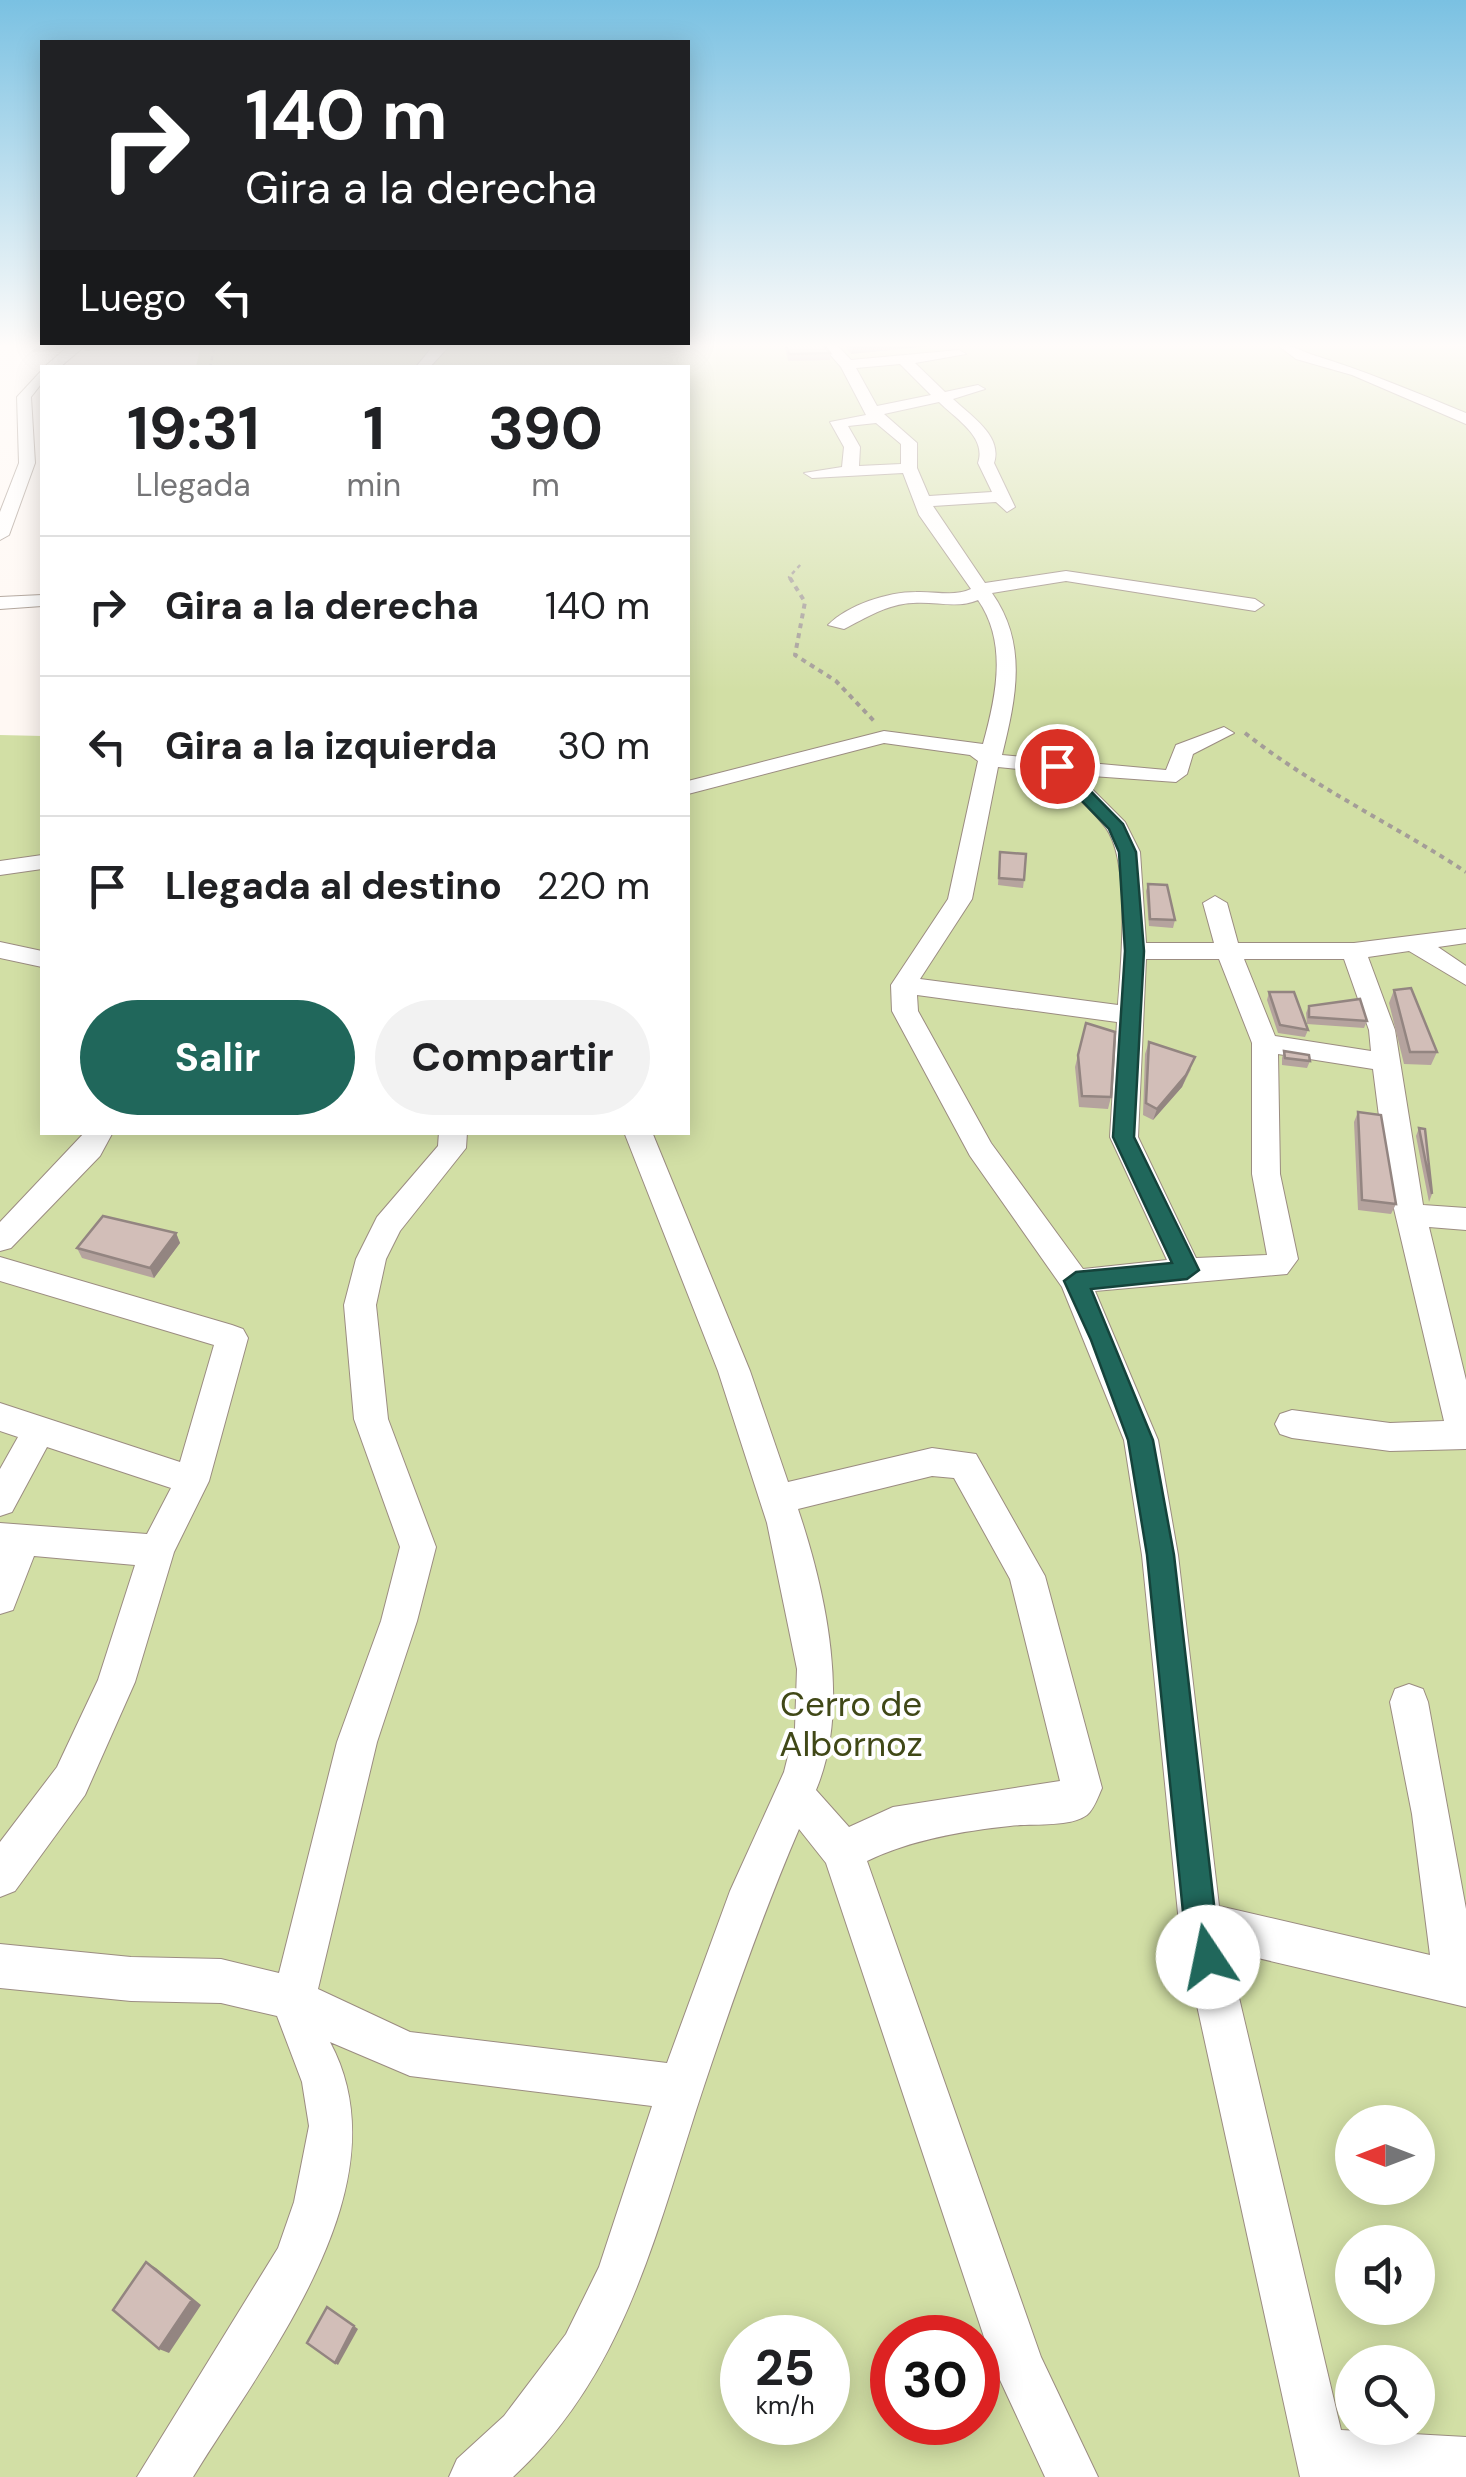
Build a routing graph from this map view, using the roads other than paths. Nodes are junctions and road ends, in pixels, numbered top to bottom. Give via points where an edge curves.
1 (28, 460) edge
2 (851, 460) edge
3 (909, 460) edge
4 (987, 460) edge
5 (909, 468) junction
6 (850, 471) junction
7 (812, 472) dead end
8 (21, 488) junction
9 (0, 490) edge
10 (921, 502) junction
11 (0, 536) edge
12 (983, 593) junction
13 (40, 601) edge
14 (0, 603) edge
15 (1255, 605) dead end
16 (838, 625) dead end
17 (1224, 733) road end
18 (990, 760) junction
19 (1057, 766) junction
20 (690, 787) edge
21 (40, 862) edge
22 (0, 868) edge
23 (1215, 903) dead end
24 (1466, 936) edge
25 (1414, 943) junction
26 (0, 950) edge
27 (1134, 951) junction
28 (1228, 951) junction
29 (1354, 951) junction
30 (40, 959) edge
31 (1466, 976) edge
32 (904, 984) junction
33 (1128, 1014) junction
34 (1266, 1043) junction
35 (1386, 1062) junction
36 (98, 1135) edge
37 (454, 1135) edge
38 (639, 1135) edge
39 (1410, 1216) junction
40 (1466, 1219) edge
41 (0, 1240) edge
42 (0, 1268) edge
43 (1187, 1270) junction
44 (1076, 1281) junction
45 (0, 1417) edge
46 (1292, 1424) dead end
47 (40, 1430) junction
48 (1466, 1435) edge
49 (192, 1481) junction
50 (774, 1500) junction
51 (0, 1501) edge
52 (11, 1539) edge
53 (157, 1551) junction
54 (0, 1598) edge
55 (1409, 1702) dead end
56 (790, 1795) junction
57 (843, 1852) junction
58 (0, 1876) edge
59 (1200, 1922) junction
60 (0, 1966) edge
61 (1460, 1983) edge
62 (294, 1998) junction
63 (681, 2087) junction
64 (1466, 2463) edge
65 (1324, 2466) edge
66 (163, 2477) edge
67 (475, 2477) edge
68 (1072, 2477) edge

1 - 8 street
2 - 6 street
3 - 5 street
4 - 10 street via 1003,502
5 - 6 street
5 - 10 street
6 - 7 street
8 - 9 street
8 - 11 street
10 - 12 street
12 - 15 street via 998,582 1066,576
12 - 16 street via 878,604
12 - 18 street via 1006,640 1006,699
13 - 14 street
17 - 19 street via 1184,750 1176,774 1168,777
18 - 19 street
18 - 20 street via 976,749 884,736
18 - 32 street via 960,899
19 - 27 street via 1117,827 1128,852
21 - 22 street
23 - 28 street
24 - 25 street
25 - 29 street
25 - 31 street
26 - 30 street
27 - 28 street
27 - 33 street
28 - 29 street
28 - 34 street
29 - 35 street via 1382,1030
32 - 33 street
32 - 44 street via 906,1011 980,1148
33 - 43 street via 1124,1137
34 - 35 street
34 - 43 street via 1266,1174 1283,1259 1276,1266
35 - 39 street
36 - 41 street
37 - 62 street via 452,1148 388,1224 370,1259 360,1305 370,1419 418,1547 357,1742
38 - 50 street via 734,1371
39 - 40 street
39 - 48 street
42 - 49 street via 232,1338
43 - 44 street
44 - 59 street via 1140,1440 1160,1555
45 - 47 street
46 - 48 street via 1390,1437
47 - 49 street
47 - 51 street
49 - 53 street
50 - 56 street via 785,1522 816,1670 814,1728 804,1774
50 - 57 street via 932,1462 964,1464 1028,1576 1082,1788 1074,1800 893,1827
52 - 53 street
52 - 54 street
53 - 58 street via 116,1682 71,1781
55 - 61 street
56 - 57 street
56 - 63 street
57 - 68 street via 1019,2367
59 - 61 street
59 - 65 street
60 - 62 street via 221,1981
62 - 63 street via 314,2014 410,2054
62 - 66 street via 324,2078 332,2126 318,2202 297,2262
63 - 67 street via 622,2276 584,2352 522,2434
64 - 65 street

